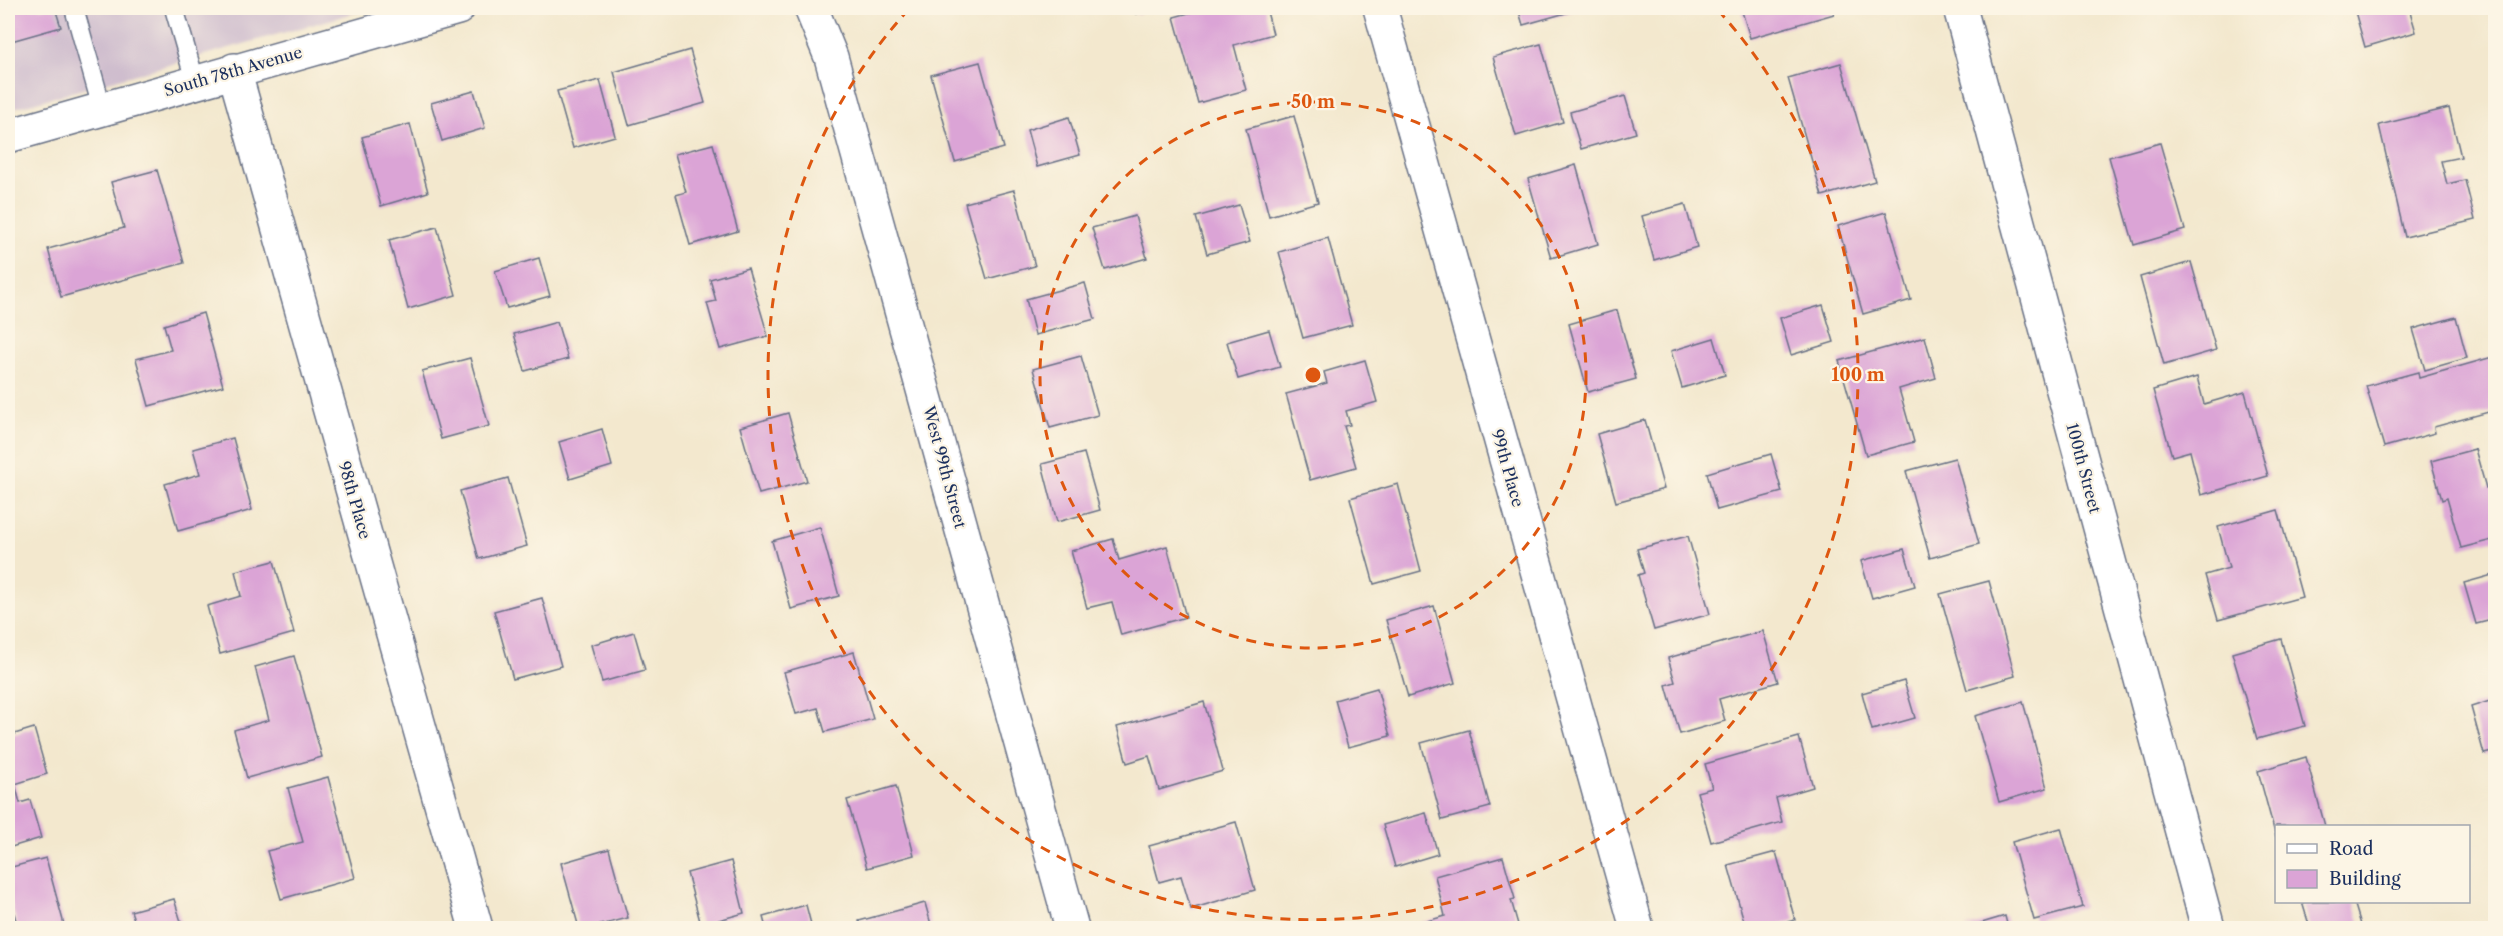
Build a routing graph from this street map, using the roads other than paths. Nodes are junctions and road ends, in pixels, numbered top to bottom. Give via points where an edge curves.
1 (74, 8) edge
2 (174, 8) edge
3 (458, 8) edge
4 (812, 8) edge
5 (1380, 8) edge
6 (1960, 8) edge
7 (398, 16) edge
8 (234, 70) junction
9 (195, 81) junction
10 (102, 108) junction
11 (8, 136) edge
12 (476, 928) edge
13 (1072, 928) edge
14 (1636, 928) edge
15 (2208, 928) edge

1 - 10 lane
2 - 9 lane
3 - 7 street, South 78th Avenue
4 - 13 street, West 99th Street via 831,57
5 - 14 street, 99th Place
6 - 15 street, 100th Street
7 - 8 street, South 78th Avenue
8 - 9 street, South 78th Avenue
8 - 12 street, 98th Place
9 - 10 street, South 78th Avenue
10 - 11 street, South 78th Avenue

